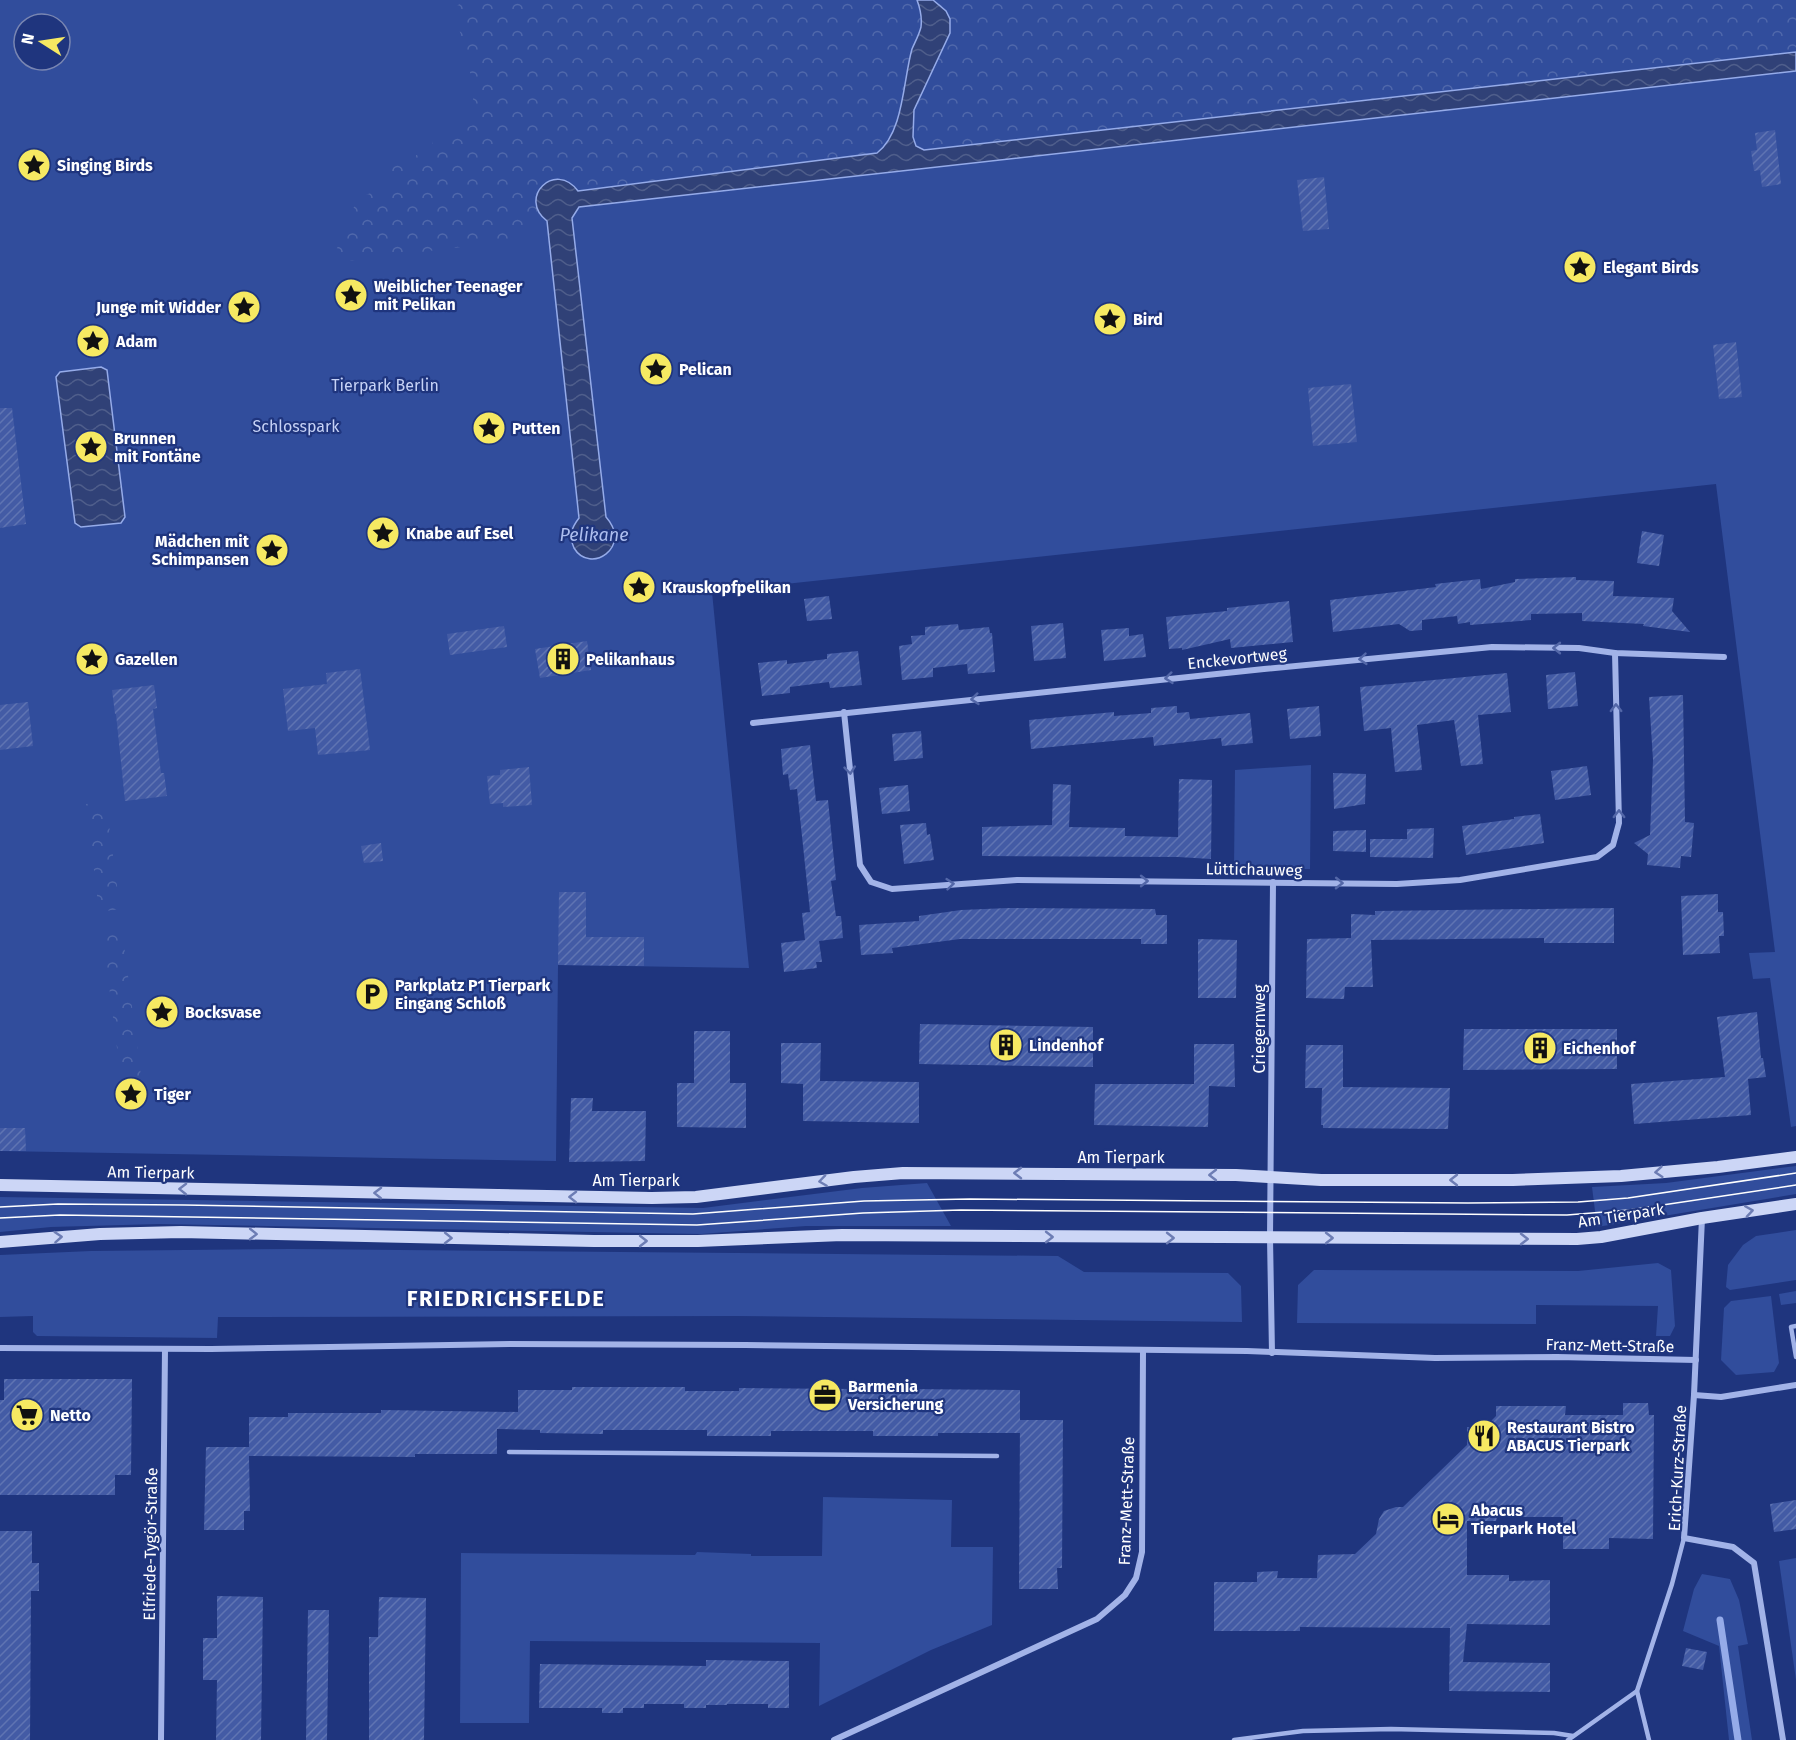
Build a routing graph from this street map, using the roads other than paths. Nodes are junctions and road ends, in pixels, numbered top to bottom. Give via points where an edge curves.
1 (1615, 653) junction
2 (1724, 657) dead end
3 (844, 712) junction
4 (753, 723) dead end
5 (1273, 882) junction
6 (1796, 1157) edge
7 (1271, 1176) junction
8 (0, 1185) edge
9 (1796, 1204) edge
10 (1702, 1218) junction
11 (1270, 1238) junction
12 (0, 1242) edge
13 (1796, 1326) edge
14 (0, 1348) edge
15 (165, 1349) junction
16 (1143, 1350) junction
17 (1272, 1353) junction
18 (1796, 1357) edge
19 (1696, 1360) junction
20 (1796, 1385) edge
21 (1694, 1395) junction
22 (509, 1452) dead end
23 (997, 1456) dead end
24 (1684, 1538) junction
25 (1637, 1691) junction
26 (1570, 1738) edge
27 (161, 1740) edge
28 (834, 1740) edge
29 (1234, 1740) edge
30 (1649, 1740) edge
31 (1783, 1740) edge

1 - 2 street, Enckevortweg
1 -> 3 street, Enckevortweg via 1579,648 1492,647
5 -> 1 street, Lüttichauweg via 1397,884 1460,880 1597,857 1612,845 1619,823
3 - 4 street, Enckevortweg
3 -> 5 street, Lüttichauweg via 860,865 871,882 892,889 1017,880
5 - 7 street, Criegernweg
6 -> 7 main road, Am Tierpark via 1621,1176 1322,1180
7 -> 8 main road, Am Tierpark via 903,1173 706,1196 652,1198
7 - 11 street
10 -> 9 main road, Am Tierpark
11 -> 10 main road, Am Tierpark via 1577,1239
10 - 19 street, Erich-Kurz-Straße
12 -> 11 main road, Am Tierpark via 181,1232 594,1241 842,1235
11 - 17 street
13 - 18 lane via 1791,1327
14 - 15 street
15 - 16 street via 533,1344
15 - 27 street, Elfriede-Tygör-Straße
16 - 17 street, Franz-Mett-Straße
16 - 28 street, Franz-Mett-Straße via 1142,1552 1136,1578 1125,1595 1097,1619
17 - 19 street, Franz-Mett-Straße
19 - 21 street, Erich-Kurz-Straße
20 - 21 street via 1721,1397
21 - 24 street, Erich-Kurz-Straße
22 - 23 lane
24 - 25 lane
24 - 31 street, Erich-Kurz-Straße via 1733,1547 1754,1563
25 - 26 lane
25 - 30 lane
26 - 29 lane via 1554,1733 1390,1728 1303,1731

